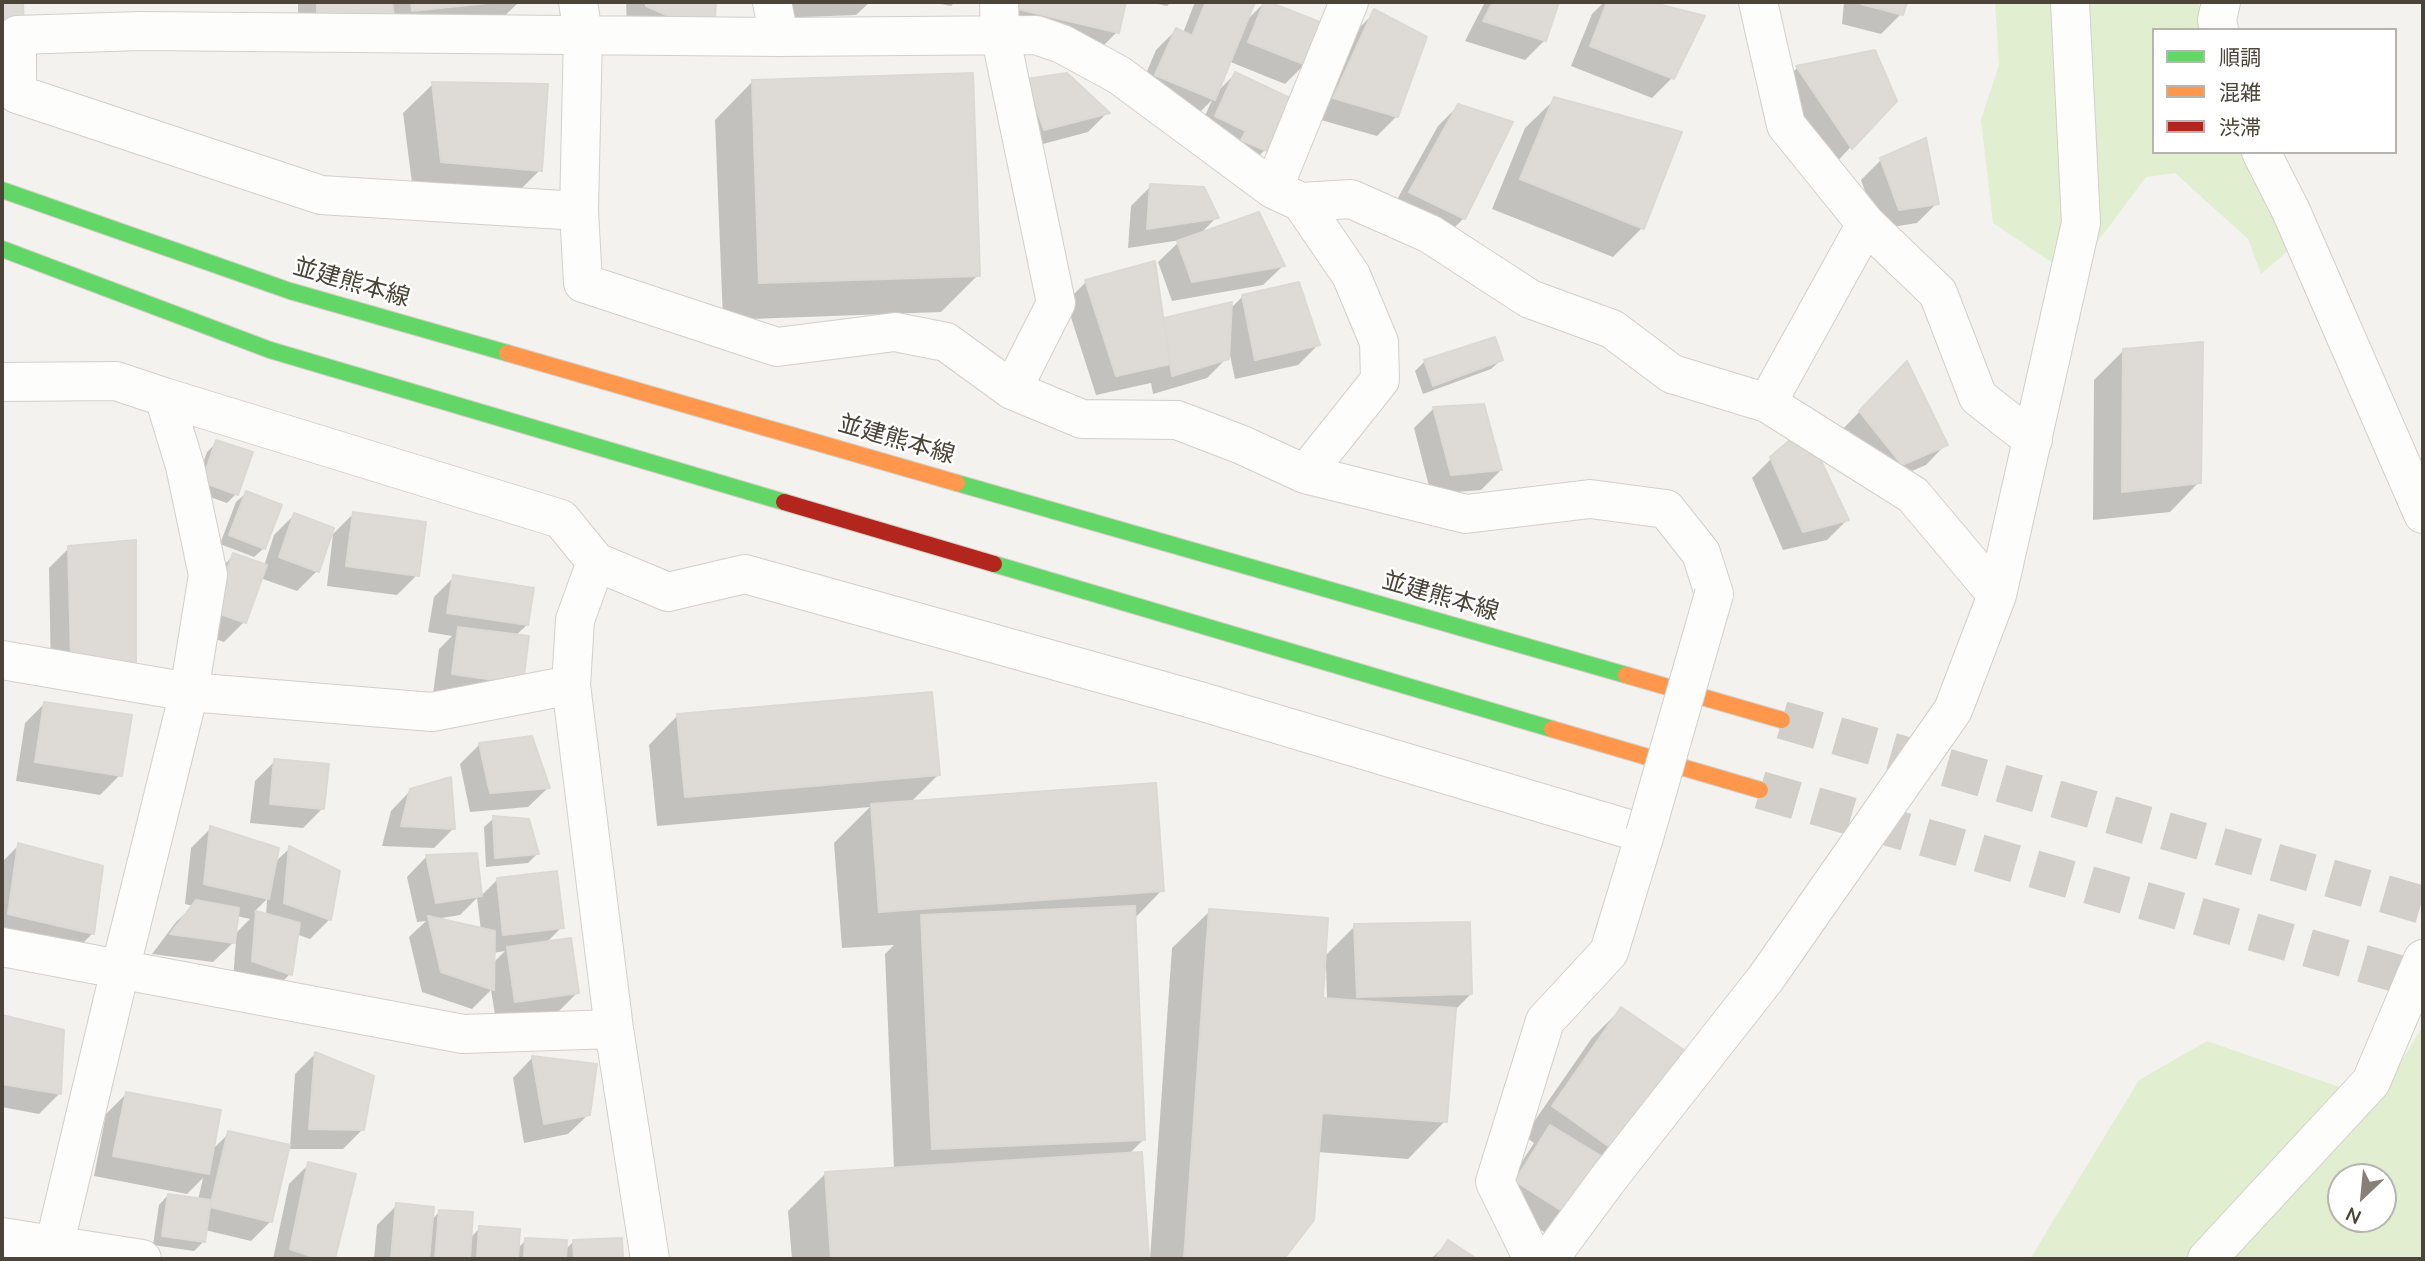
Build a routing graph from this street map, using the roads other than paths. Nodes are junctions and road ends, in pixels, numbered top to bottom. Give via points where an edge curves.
1 (1349, 2) edge
2 (1758, 2) edge
3 (2070, 2) edge
4 (2221, 2) edge
5 (580, 18) edge
6 (999, 18) edge
7 (776, 19) edge
8 (2219, 28) edge
9 (2262, 154) edge
10 (2, 190) edge
11 (1287, 196) junction
12 (579, 211) junction
13 (1866, 224) junction
14 (2, 249) edge
15 (2, 382) edge
16 (1012, 390) junction
17 (164, 397) junction
18 (1767, 403) junction
19 (2033, 440) junction
20 (1305, 474) junction
21 (2423, 514) edge
22 (596, 562) junction
23 (1997, 595) junction
24 (2, 660) edge
25 (571, 685) junction
26 (189, 692) junction
27 (1782, 720) tunnel mouth
28 (1760, 790) tunnel mouth
29 (1645, 834) junction
30 (2, 947) edge
31 (2423, 959) edge
32 (120, 970) junction
33 (614, 1029) junction
34 (2, 1237) edge
35 (52, 1253) edge
36 (142, 1259) edge
37 (650, 1259) edge
38 (1534, 1259) edge
39 (1549, 1259) edge
40 (2207, 1259) edge

1 - 11 street
2 - 13 street via 1786,125
3 - 19 street via 2081,223
4 - 8 street
5 - 7 street
5 - 12 street
5 - 12 street via 17,35 17,94 321,195
6 - 7 street
6 - 11 street via 1062,44 1119,75
6 - 16 street via 1056,303
9 - 21 street
10 - 27 main road, 並建熊本線 via 290,291
11 - 18 street via 1352,199 1430,234 1530,299 1612,329 1672,374
11 - 20 street via 1351,275 1379,342 1380,380
12 - 16 street via 583,283 777,347 895,332 946,342
13 - 18 street
13 - 19 street via 1938,293 1978,397
14 - 28 main road via 270,350
15 - 17 street via 116,381
16 - 20 street via 1082,419 1177,420
17 - 22 street via 561,519
17 - 26 street via 186,466 208,575
18 - 23 street via 1913,495
19 - 23 street
20 - 29 street, bridge via 1466,514 1590,499 1665,509 1701,553 1714,594
22 - 25 street via 575,620
22 - 29 street via 668,592 745,574 1203,702
23 - 39 street via 1953,710 1766,978
24 - 26 street
25 - 26 street via 432,712
25 - 33 street
26 - 32 street
29 - 38 street via 1609,952 1545,1021 1494,1182
30 - 32 street
31 - 40 street via 2371,1082
32 - 33 street via 463,1034
32 - 35 street
33 - 37 street
34 - 35 street
35 - 36 street

